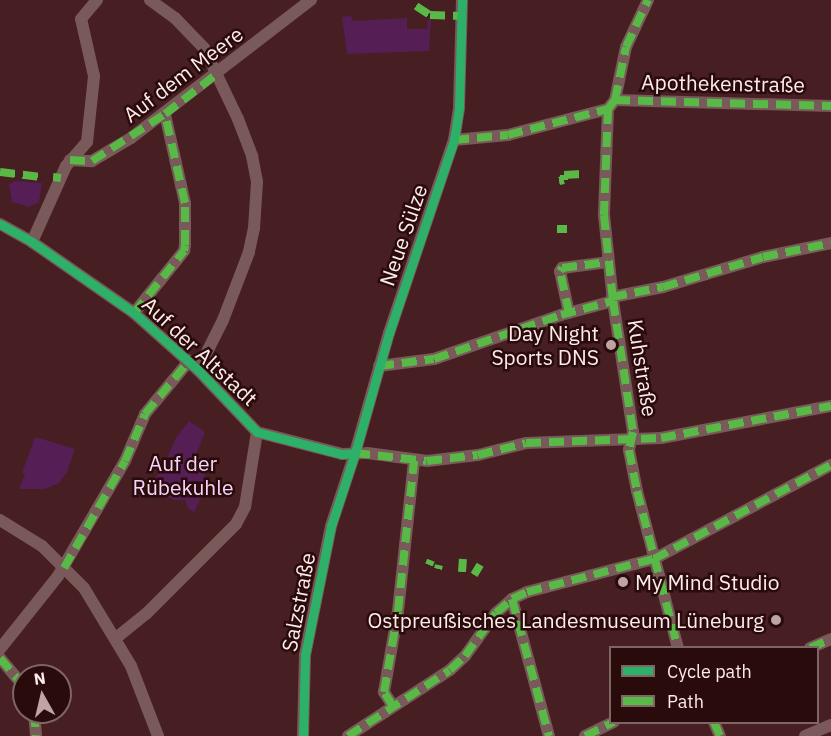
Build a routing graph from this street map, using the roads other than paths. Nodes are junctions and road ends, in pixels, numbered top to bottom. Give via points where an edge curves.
1 (97, 0) edge
2 (150, 0) edge
3 (311, 0) edge
4 (462, 0) edge
5 (648, 0) edge
6 (218, 73) junction
7 (612, 105) junction
8 (831, 106) edge
9 (165, 114) junction
10 (454, 140) junction
11 (68, 163) junction
12 (0, 224) edge
13 (33, 242) junction
14 (831, 243) edge
15 (608, 262) junction
16 (613, 299) junction
17 (134, 313) junction
18 (569, 313) junction
19 (193, 365) junction
20 (378, 370) junction
21 (831, 406) edge
22 (257, 432) junction
23 (631, 441) junction
24 (355, 453) junction
25 (414, 461) junction
26 (831, 465) edge
27 (348, 477) joint
28 (0, 520) edge
29 (654, 559) junction
30 (64, 568) junction
31 (512, 599) junction
32 (116, 638) junction
33 (831, 639) edge
34 (677, 646) edge
35 (815, 646) edge
36 (0, 649) edge
37 (0, 658) edge
38 (12, 672) edge
39 (393, 706) junction
40 (612, 724) edge
41 (831, 724) edge
42 (158, 736) edge
43 (303, 736) edge
44 (348, 736) edge
45 (549, 736) edge
46 (585, 736) edge
47 (804, 736) edge

1 - 11 street via 81,19 94,76 87,142
2 - 6 street via 197,40
3 - 6 street, Auf dem Meere
4 - 10 street, Neue Sülze via 459,107
5 - 7 street, Kuhstraße via 626,47
6 - 9 street, Auf dem Meere
6 - 19 street via 254,165 256,211 249,252 224,320
7 - 8 street, Apothekenstraße
7 - 10 street, Apothekenstraße via 516,133
7 - 15 street, Kuhstraße via 604,215
9 - 11 street, Auf dem Meere via 92,161
9 - 17 street via 185,203 185,245
10 - 20 street, Neue Sülze
11 - 13 street
12 - 13 street, Auf der Altstadt
13 - 17 street, Auf der Altstadt
14 - 16 street via 763,257
15 - 16 street, Kuhstraße
15 - 18 street via 562,268
16 - 18 street
16 - 23 street, Kuhstraße via 633,432
17 - 19 street, Auf der Altstadt
18 - 20 street via 434,359
19 - 22 street, Auf der Altstadt
19 - 30 street via 145,414 125,461
20 - 24 street, Neue Sülze
21 - 23 street, Auf der Altstadt
22 - 24 street, Auf der Altstadt via 342,454
22 - 32 street via 245,507 236,524 146,614
23 - 25 street, Auf der Altstadt via 526,443 478,455
23 - 29 street, Kuhstraße via 629,450 637,492
24 - 25 street, Auf der Altstadt
24 - 27 street, Neue Sülze
25 - 39 street via 398,610 384,692
26 - 29 street
27 - 43 street, Salzstraße via 329,536 305,655
28 - 30 street via 42,546
29 - 31 street
29 - 34 street, Kuhstraße
30 - 32 street via 84,588
30 - 36 street
31 - 39 street via 450,670
31 - 45 street
32 - 42 street via 140,686
33 - 35 street
37 - 38 street
39 - 44 street
40 - 46 street
41 - 47 street

